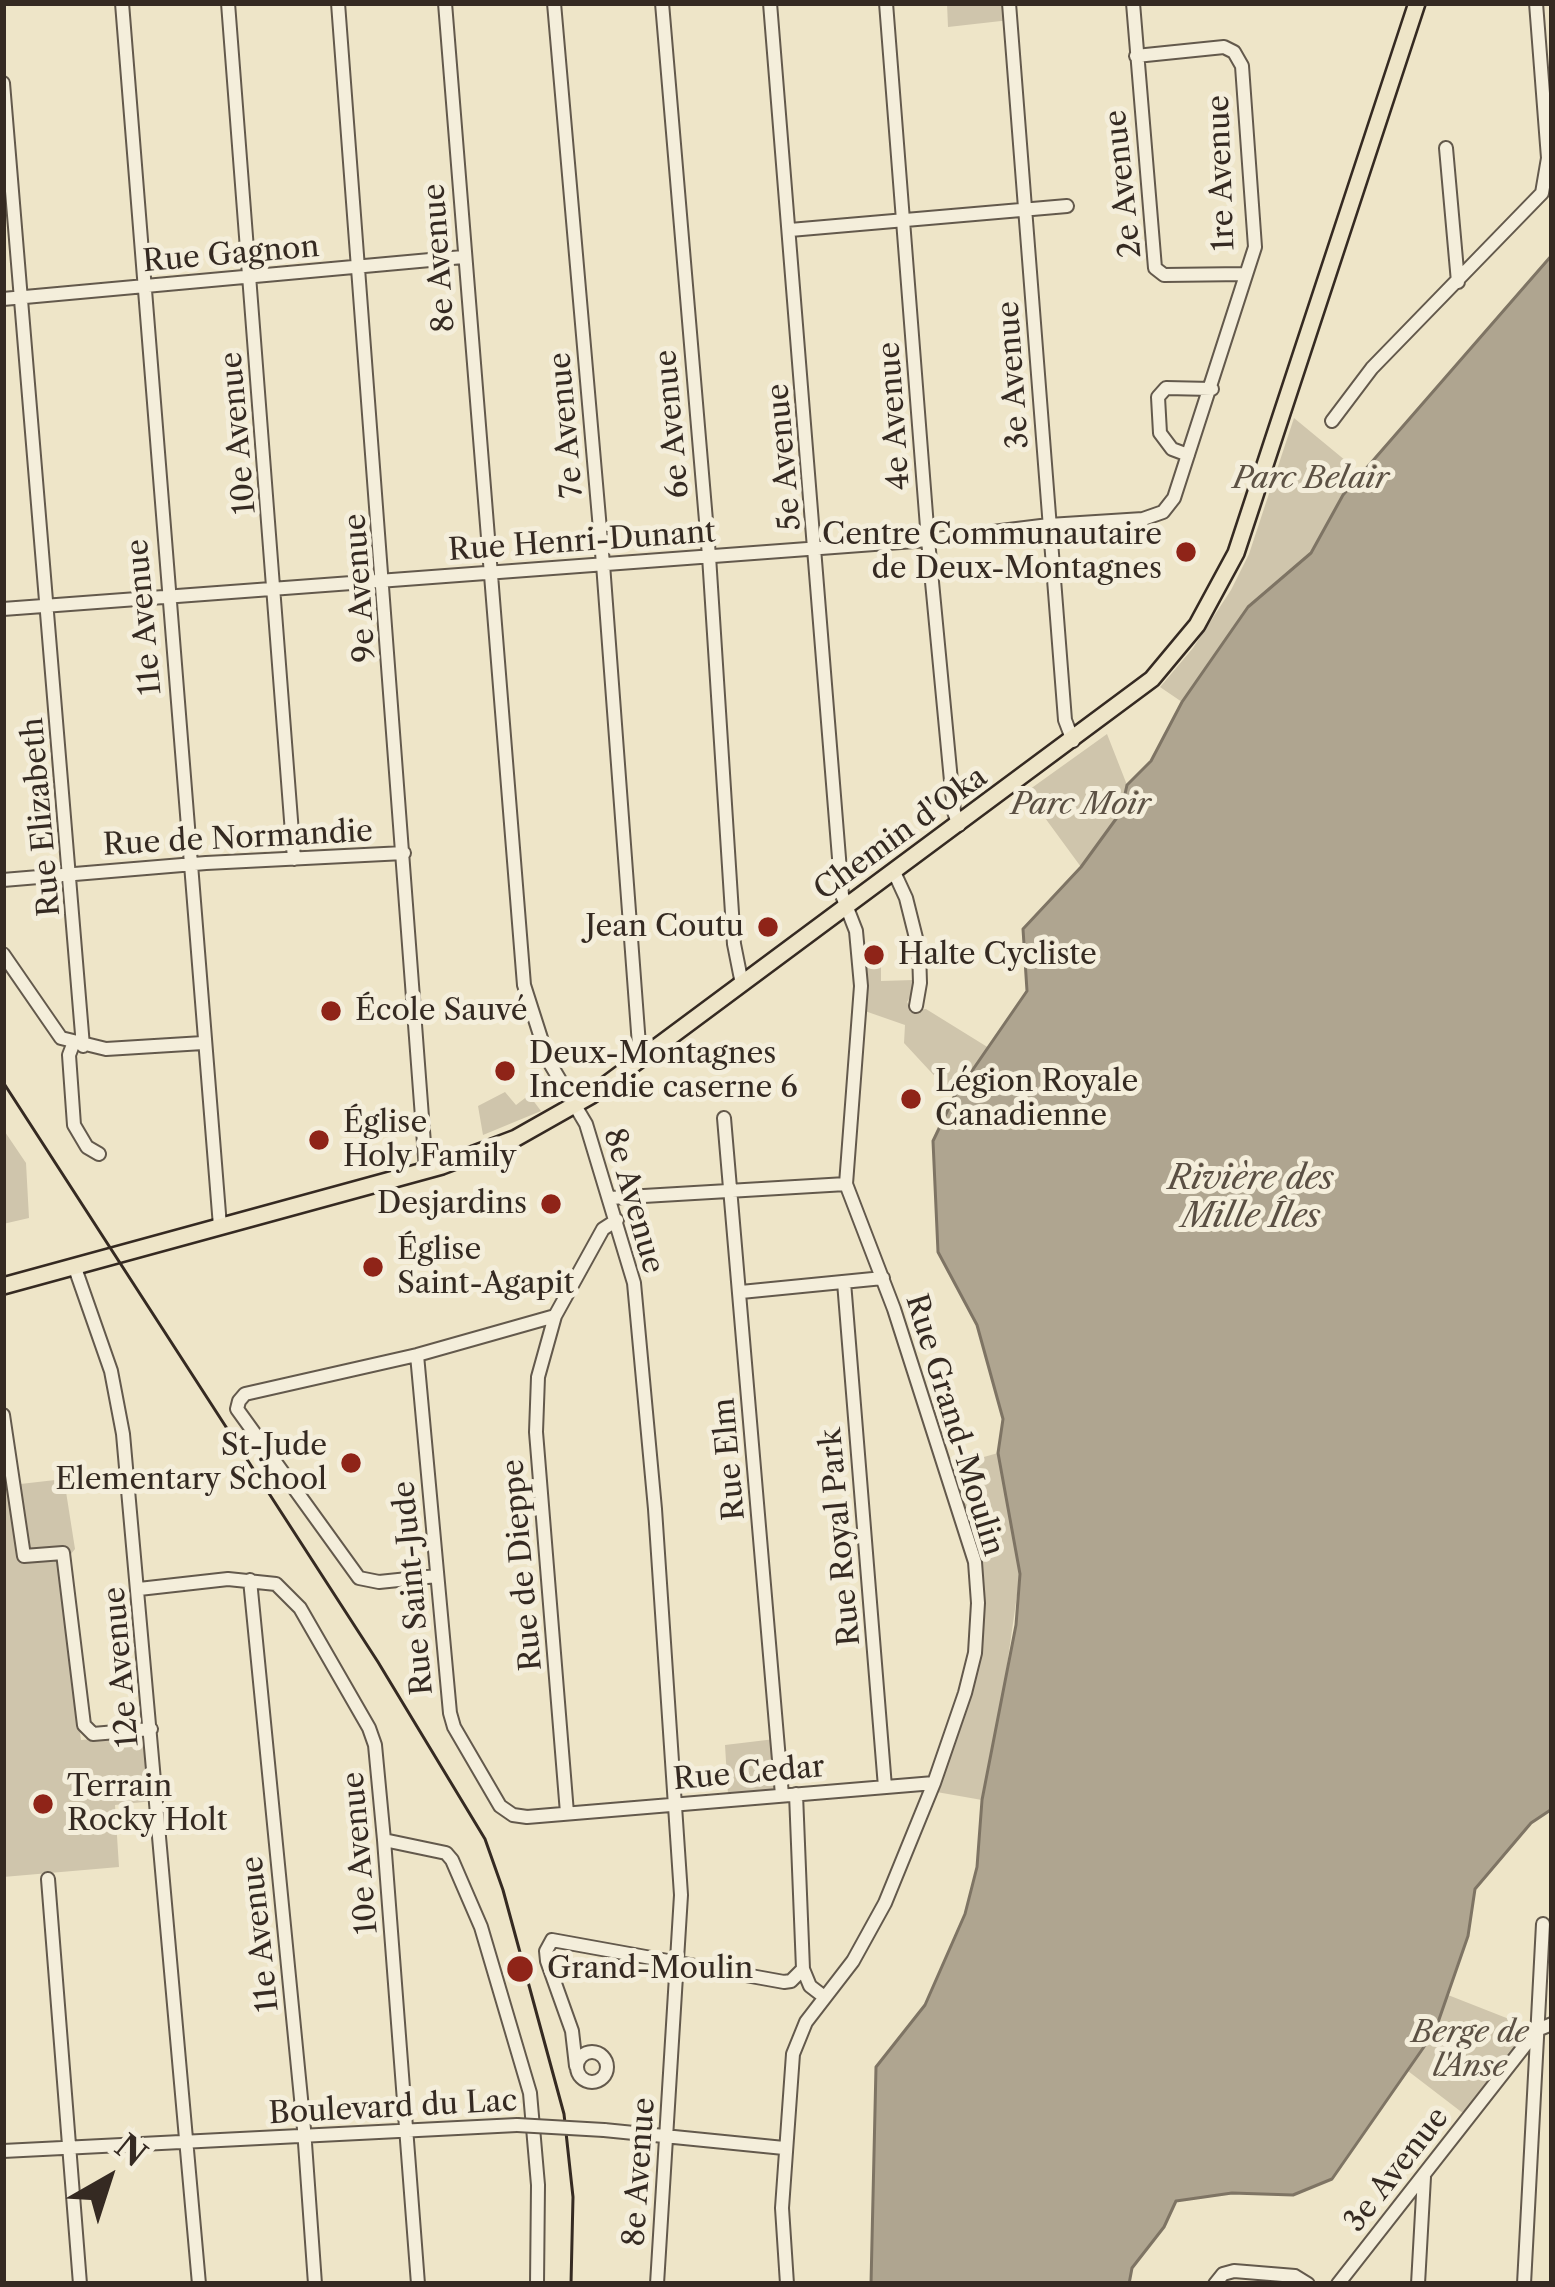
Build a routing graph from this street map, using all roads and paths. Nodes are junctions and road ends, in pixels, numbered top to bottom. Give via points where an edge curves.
1 (122, 3) edge
2 (228, 3) edge
3 (338, 3) edge
4 (445, 3) edge
5 (554, 3) edge
6 (662, 3) edge
7 (770, 3) edge
8 (886, 3) edge
9 (1009, 3) edge
10 (1133, 3) edge
11 (1418, 3) edge
12 (1536, 3) edge
13 (1136, 56) junction
14 (3, 82) edge
15 (1549, 118) edge
16 (1446, 148) dead end
17 (1067, 206) dead end
18 (1025, 210) junction
19 (904, 220) junction
20 (790, 230) junction
21 (464, 257) junction
22 (359, 268) junction
23 (1246, 274) junction
24 (250, 278) junction
25 (1458, 282) junction
26 (144, 286) junction
27 (21, 298) junction
28 (3, 299) edge
29 (1212, 388) junction
30 (1332, 422) dead end
31 (1188, 455) junction
32 (1163, 512) joint
33 (1049, 525) junction
34 (928, 540) junction
35 (817, 547) junction
36 (709, 556) junction
37 (603, 564) junction
38 (489, 573) junction
39 (385, 581) junction
40 (276, 589) junction
41 (167, 595) junction
42 (49, 607) junction
43 (3, 609) edge
44 (1073, 741) junction
45 (959, 825) junction
46 (404, 854) junction
47 (294, 859) junction
48 (190, 865) junction
49 (894, 872) junction
50 (71, 874) junction
51 (3, 880) edge
52 (847, 906) junction
53 (3, 953) edge
54 (742, 984) junction
55 (916, 1006) dead end
56 (202, 1043) junction
57 (78, 1044) junction
58 (645, 1056) junction
59 (575, 1104) junction
60 (724, 1118) dead end
61 (99, 1154) dead end
62 (426, 1170) junction
63 (846, 1184) junction
64 (732, 1190) junction
65 (610, 1198) junction
66 (617, 1220) junction
67 (220, 1226) junction
68 (75, 1268) junction
69 (883, 1278) junction
70 (844, 1282) junction
71 (3, 1286) edge
72 (741, 1292) junction
73 (555, 1316) junction
74 (417, 1355) junction
75 (3, 1415) edge
76 (437, 1576) junction
77 (250, 1580) junction
78 (139, 1589) junction
79 (152, 1729) junction
80 (934, 1783) junction
81 (885, 1787) junction
82 (789, 1795) junction
83 (675, 1804) junction
84 (567, 1813) junction
85 (385, 1840) junction
86 (48, 1879) dead end
87 (1543, 1924) dead end
88 (677, 1962) junction
89 (803, 1969) junction
90 (824, 1996) junction
91 (1552, 2024) edge
92 (1537, 2030) junction
93 (572, 2031) junction
94 (594, 2051) junction
95 (576, 2066) junction
96 (409, 2131) junction
97 (305, 2136) junction
98 (667, 2137) junction
99 (184, 2143) junction
100 (784, 2148) junction
101 (69, 2150) junction
102 (3, 2151) edge
103 (1424, 2174) junction
104 (80, 2284) edge
105 (200, 2284) edge
106 (315, 2284) edge
107 (418, 2284) edge
108 (537, 2284) edge
109 (657, 2284) edge
110 (787, 2284) edge
111 (1215, 2284) edge
112 (1308, 2284) edge
113 (1338, 2284) edge
114 (1418, 2284) edge
115 (1524, 2284) edge

1 - 26 street, 11e Avenue
2 - 24 street, 10e Avenue
3 - 22 street, 9e Avenue
4 - 21 street, 8e Avenue
5 - 37 street, 7e Avenue
6 - 36 street, 6e Avenue
7 - 20 street, 5e Avenue
8 - 19 street, 4e Avenue
9 - 18 street, 3e Avenue
10 - 13 street, 2e Avenue
11 - 44 main road, Chemin d'Oka via 1228,571 1168,662
12 - 15 street
13 - 23 street, 2e Avenue via 1155,268 1165,275
13 - 23 street, 1re Avenue via 1224,47 1242,66 1255,247
14 - 27 street, Rue Elizabeth
15 - 25 street via 1542,193
16 - 25 street
17 - 18 street
18 - 19 street
18 - 33 street, 3e Avenue
19 - 20 street
19 - 34 street, 4e Avenue
20 - 35 street, 5e Avenue
21 - 22 street, Rue Gagnon
21 - 38 street, 8e Avenue
22 - 24 street, Rue Gagnon
22 - 39 street, 9e Avenue
23 - 29 street, 1re Avenue
24 - 26 street, Rue Gagnon
24 - 40 street, 10e Avenue
25 - 30 street via 1372,368
26 - 27 street, Rue Gagnon
26 - 41 street, 11e Avenue
27 - 28 street, Rue Gagnon
27 - 42 street, Rue Elizabeth
29 - 31 street, 1re Avenue
29 - 31 street via 1166,388 1158,398 1160,434
31 - 32 street, 1re Avenue
32 - 33 street, Rue Henri-Dunant
33 - 34 street, Rue Henri-Dunant
33 - 44 street, 3e Avenue
34 - 35 street, Rue Henri-Dunant
34 - 45 street, 4e Avenue
35 - 36 street, Rue Henri-Dunant
35 - 52 street, 5e Avenue
36 - 37 street, Rue Henri-Dunant
36 - 54 street, 6e Avenue
37 - 38 street, Rue Henri-Dunant
37 - 58 street, 7e Avenue
38 - 39 street, Rue Henri-Dunant
38 - 59 street, 8e Avenue via 524,985 544,1051
39 - 40 street, Rue Henri-Dunant
39 - 46 street, 9e Avenue
40 - 41 street, Rue Henri-Dunant
40 - 47 street, 10e Avenue
41 - 42 street, Rue Henri-Dunant
41 - 48 street, 11e Avenue
42 - 43 street, Rue Henri-Dunant
42 - 50 street, Rue Elizabeth
44 - 45 main road, Chemin d'Oka
45 - 49 main road, Chemin d'Oka
46 - 47 street, Rue de Normandie
46 - 62 street, 9e Avenue
47 - 48 street, Rue de Normandie
48 - 50 street, Rue de Normandie
48 - 56 street, 11e Avenue
49 - 52 main road, Chemin d'Oka
49 - 55 street via 919,950
50 - 51 street, Rue de Normandie
50 - 57 street, Rue Elizabeth
52 - 54 main road, Chemin d'Oka
52 - 63 street, Rue Grand-Moulin via 861,1011
53 - 57 street via 53,1030
54 - 58 main road, Chemin d'Oka
56 - 57 street
56 - 67 street, 11e Avenue
57 - 61 street, Rue Elizabeth via 69,1055 74,1126
58 - 59 main road, Chemin d'Oka
59 - 62 main road, Chemin d'Oka via 488,1152
59 - 65 street, 8e Avenue
60 - 64 street, Rue Elm
62 - 67 main road, Chemin d'Oka
63 - 64 street
63 - 69 street, Rue Grand-Moulin
64 - 65 street
64 - 72 street, Rue Elm
65 - 66 street, 8e Avenue
66 - 73 street, Rue de Dieppe via 603,1229
66 - 83 street, 8e Avenue via 634,1283
67 - 68 main road, Chemin d'Oka
68 - 71 main road, Chemin d'Oka
68 - 78 street, 12e Avenue via 111,1371
69 - 70 street
69 - 80 street, Rue Grand-Moulin via 975,1562 975,1653
70 - 72 street
70 - 81 street, Rue Royal Park
72 - 82 street, Rue Elm
73 - 74 street
73 - 84 street, Rue de Dieppe via 538,1377 536,1432
74 - 76 street, Rue Saint-Jude
74 - 76 street via 245,1394 237,1409 359,1578
75 - 79 street via 24,1556 63,1553 86,1728 96,1735
76 - 84 street, Rue Saint-Jude via 454,1727 500,1807 527,1817
77 - 78 street
77 - 85 street, 10e Avenue via 288,1592 369,1728
77 - 97 street, 11e Avenue
78 - 79 street, 12e Avenue
79 - 99 street, 12e Avenue
80 - 81 street, Rue Cedar
80 - 90 street, Rue Grand-Moulin via 868,1936
81 - 82 street, Rue Cedar
82 - 83 street, Rue Cedar
82 - 89 street, Rue Elm
83 - 84 street, Rue Cedar
83 - 88 street, 8e Avenue
85 - 96 street, 10e Avenue
85 - 108 street via 446,1853 481,1928 530,2093
86 - 101 street
87 - 92 street
88 - 89 street via 784,1982
88 - 93 street via 559,1939 547,1945
88 - 98 street, 8e Avenue
89 - 90 street
90 - 100 street, Rue Grand-Moulin via 793,2054
91 - 92 street
92 - 103 street, 3e Avenue
92 - 115 street
93 - 94 street
93 - 95 street
94 - 95 street
94 - 95 street via 607,2065 602,2078 588,2082
96 - 97 street, Boulevard du Lac
96 - 98 street, Boulevard du Lac, bridge via 518,2126
96 - 107 street, 10e Avenue
97 - 99 street, Boulevard du Lac
97 - 106 street, 11e Avenue
98 - 100 street, Boulevard du Lac
98 - 109 street, 8e Avenue
99 - 101 street, Boulevard du Lac
99 - 105 street, 12e Avenue
100 - 110 street, Rue Grand-Moulin
101 - 102 street, Boulevard du Lac
101 - 104 street
103 - 113 street, 3e Avenue
103 - 114 street
111 - 112 street via 1234,2271

